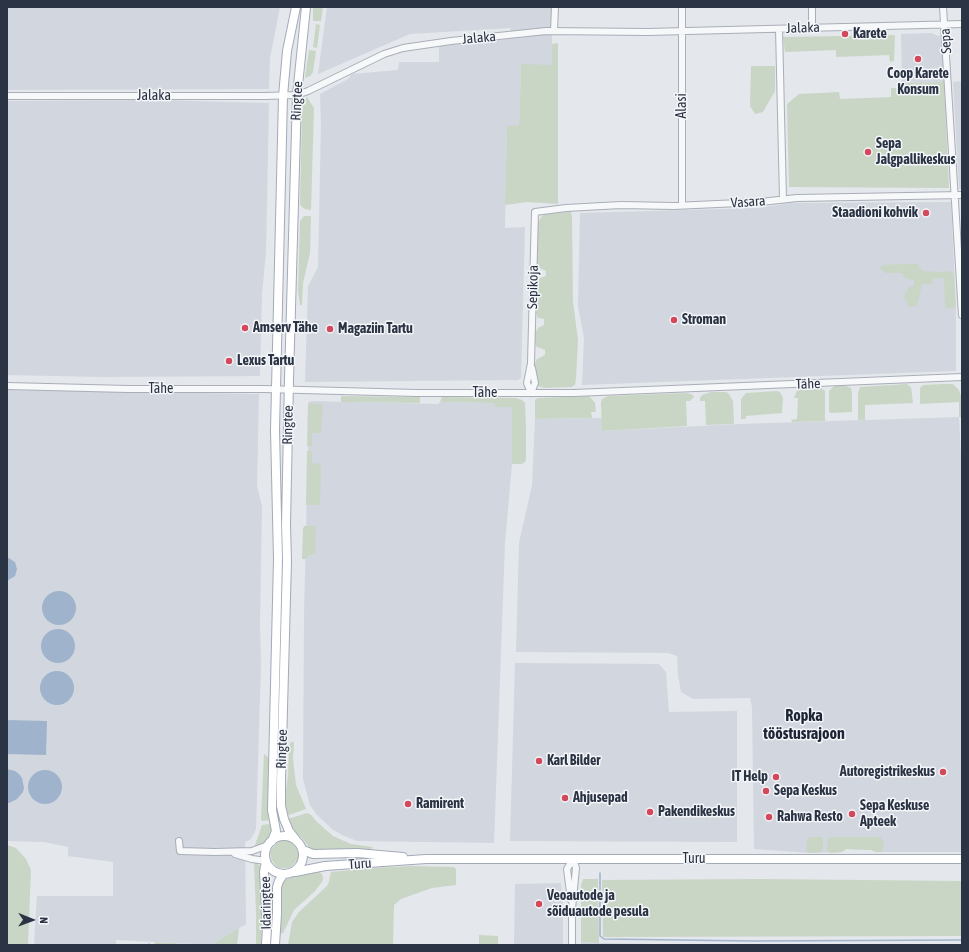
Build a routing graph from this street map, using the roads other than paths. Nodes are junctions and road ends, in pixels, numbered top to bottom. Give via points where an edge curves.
1 (296, 7) edge
2 (306, 7) edge
3 (555, 7) edge
4 (682, 7) edge
5 (812, 7) edge
6 (944, 7) edge
7 (944, 24) junction
8 (962, 24) edge
9 (812, 27) junction
10 (779, 29) junction
11 (554, 31) junction
12 (682, 31) junction
13 (297, 94) junction
14 (7, 96) edge
15 (283, 96) junction
16 (959, 195) edge
17 (783, 199) junction
18 (682, 205) junction
19 (535, 212) joint
20 (962, 315) edge
21 (962, 377) edge
22 (7, 386) edge
23 (276, 389) junction
24 (289, 390) junction
25 (531, 393) junction
26 (296, 840) junction
27 (179, 841) dead end
28 (270, 843) junction
29 (303, 850) junction
30 (228, 852) junction
31 (426, 859) junction
32 (573, 859) junction
33 (962, 859) edge
34 (266, 861) junction
35 (295, 872) junction
36 (283, 875) junction
37 (266, 945) edge
38 (275, 945) edge
39 (572, 945) edge

1 - 15 main road, Ringtee via 287,51
2 - 13 main road, Ringtee
3 - 11 street
4 - 12 street, Alasi
5 - 9 street
6 - 7 street, Sepa
7 - 8 street, Jalaka
7 - 9 street, Jalaka
7 - 16 street, Sepa
9 - 10 street, Jalaka
10 - 12 street, Jalaka
10 - 17 street
11 - 12 street, Jalaka
11 - 13 street, Jalaka via 403,48 384,54
12 - 18 street, Alasi
13 - 15 street, Jalaka
13 - 24 main road, Ringtee
14 - 15 street, Jalaka
15 - 23 main road, Ringtee
16 - 17 street, Vasara
16 - 20 street, Sepa
17 - 18 street, Vasara
18 - 19 street, Vasara via 621,205
19 - 25 street, Sepikoja via 531,363 527,384
21 - 25 street, Tähe
22 - 23 street, Tähe
23 - 24 street, Tähe
23 - 28 main road, Ringtee via 278,560 272,810 276,831
24 - 25 street, Tähe
24 - 26 main road, Ringtee via 281,806 289,831
26 - 28 main road via 284,836
26 - 29 main road
27 - 30 street via 180,851
28 - 30 street via 252,851
28 - 34 main road via 266,850
29 - 31 main road, Turu via 312,854 357,853
29 - 35 main road via 302,862
30 - 34 street
31 - 32 main road, Turu
31 - 35 main road, Turu via 326,866
32 - 33 main road, Turu
32 - 39 street via 576,868
34 - 36 main road via 272,870
34 - 37 main road, Idaringtee
35 - 36 main road
36 - 38 main road, Idaringtee via 277,887

